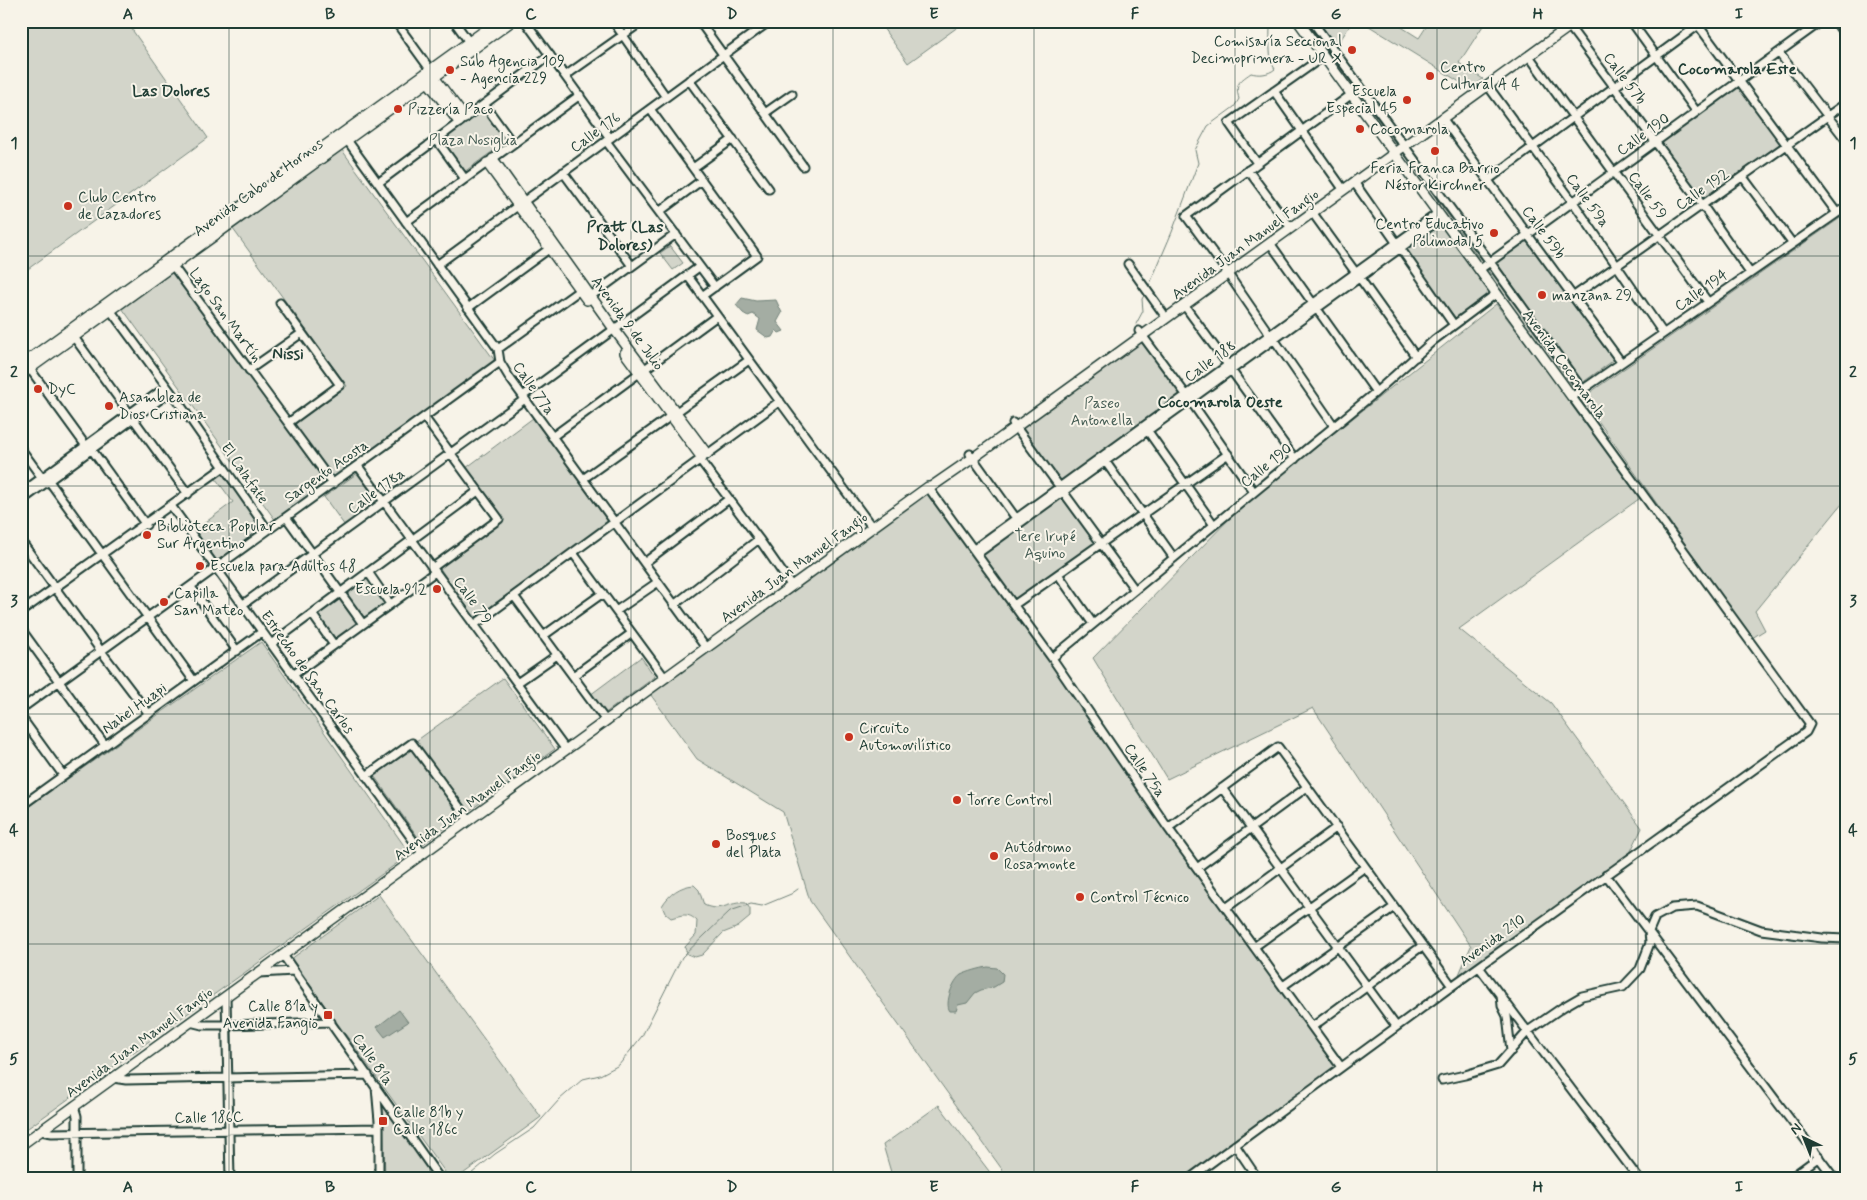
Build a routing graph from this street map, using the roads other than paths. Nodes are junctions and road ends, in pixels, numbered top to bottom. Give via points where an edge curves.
1 (395, 21) edge
2 (454, 21) edge
3 (498, 21) edge
4 (512, 21) edge
5 (525, 21) edge
6 (613, 21) edge
7 (643, 21) edge
8 (700, 21) edge
9 (770, 21) edge
10 (1298, 21) edge
11 (1312, 21) edge
12 (1548, 21) edge
13 (1632, 21) edge
14 (1822, 21) edge
15 (1835, 21) edge
16 (1699, 23) edge
17 (1567, 25) edge
18 (1845, 34) edge
19 (623, 35) junction
20 (469, 42) junction
21 (1779, 53) junction
22 (550, 55) junction
23 (724, 55) junction
24 (1324, 56) junction
25 (1529, 56) junction
26 (1656, 56) junction
27 (432, 76) junction
28 (565, 76) junction
29 (689, 80) junction
30 (1739, 81) junction
31 (1488, 86) junction
32 (1615, 87) junction
33 (1274, 91) junction
34 (792, 94) dead end
35 (1352, 94) junction
36 (580, 95) junction
37 (666, 97) junction
38 (484, 104) junction
39 (1846, 104) edge
40 (650, 109) junction
41 (1696, 111) junction
42 (765, 113) junction
43 (1828, 115) junction
44 (1574, 117) junction
45 (1443, 119) junction
46 (462, 120) junction
47 (1301, 130) junction
48 (608, 139) junction
49 (733, 139) junction
50 (347, 140) junction
51 (436, 140) junction
52 (1846, 140) edge
53 (1656, 142) junction
54 (513, 144) junction
55 (1403, 144) junction
56 (1787, 146) junction
57 (1533, 147) junction
58 (1393, 151) junction
59 (490, 161) junction
60 (1257, 163) junction
61 (803, 166) dead end
62 (693, 168) junction
63 (1248, 170) junction
64 (563, 172) junction
65 (1614, 172) junction
66 (1744, 177) junction
67 (465, 179) junction
68 (702, 180) junction
69 (1488, 180) junction
70 (1354, 182) junction
71 (378, 183) junction
72 (1341, 186) junction
73 (769, 189) dead end
74 (1573, 202) junction
75 (521, 204) junction
76 (1703, 206) junction
77 (1846, 207) edge
78 (659, 212) junction
79 (1312, 212) junction
80 (1837, 213) junction
81 (1440, 215) junction
82 (406, 222) junction
83 (1288, 224) junction
84 (676, 234) junction
85 (1528, 234) junction
86 (1660, 236) junction
87 (1270, 243) junction
88 (1792, 243) junction
89 (552, 246) junction
90 (1399, 246) junction
91 (1490, 262) junction
92 (170, 263) junction
93 (1128, 264) dead end
94 (437, 265) junction
95 (632, 266) junction
96 (699, 266) junction
97 (1618, 266) junction
98 (1480, 270) junction
99 (1226, 272) junction
100 (1750, 273) junction
101 (687, 275) junction
102 (1358, 275) junction
103 (715, 287) junction
104 (580, 290) junction
105 (1497, 293) junction
106 (591, 296) junction
107 (702, 296) junction
108 (1574, 296) junction
109 (280, 302) dead end
110 (1708, 302) junction
111 (1184, 305) junction
112 (1315, 306) junction
113 (468, 308) junction
114 (111, 311) junction
115 (1163, 313) junction
116 (717, 316) junction
117 (1454, 325) junction
118 (612, 331) junction
119 (302, 333) junction
120 (1140, 333) junction
121 (1663, 333) junction
122 (72, 334) junction
123 (1272, 337) junction
124 (498, 349) junction
125 (1416, 357) junction
126 (749, 360) junction
127 (500, 362) junction
128 (1621, 362) junction
129 (25, 367) edge
130 (1230, 368) junction
131 (249, 370) junction
132 (642, 371) junction
133 (21, 375) edge
134 (168, 389) junction
135 (1582, 389) junction
136 (1376, 392) junction
137 (1572, 397) junction
138 (524, 398) junction
139 (1188, 398) junction
140 (780, 401) junction
141 (674, 414) junction
142 (132, 417) junction
143 (424, 417) junction
144 (288, 423) junction
145 (1015, 425) junction
146 (1334, 426) junction
147 (1146, 428) junction
148 (552, 437) junction
149 (89, 448) junction
150 (21, 449) edge
151 (451, 454) junction
152 (1228, 454) junction
153 (972, 456) junction
154 (703, 458) junction
155 (1295, 458) junction
156 (1105, 461) junction
157 (358, 466) junction
158 (224, 467) junction
159 (45, 479) junction
160 (583, 479) junction
161 (1186, 482) junction
162 (333, 484) junction
163 (928, 487) junction
164 (1062, 489) junction
165 (478, 492) junction
166 (1254, 492) junction
167 (21, 493) edge
168 (188, 494) junction
169 (729, 499) junction
170 (21, 501) edge
171 (384, 502) junction
172 (172, 506) junction
173 (1143, 514) junction
174 (286, 516) junction
175 (1018, 521) junction
176 (614, 522) junction
177 (146, 525) junction
178 (1214, 525) junction
179 (872, 527) junction
180 (268, 529) junction
181 (759, 539) junction
182 (412, 540) junction
183 (21, 541) edge
184 (1101, 543) junction
185 (975, 552) junction
186 (573, 553) junction
187 (312, 554) junction
188 (103, 555) junction
189 (1174, 558) junction
190 (644, 563) junction
191 (216, 568) junction
192 (434, 570) junction
193 (368, 572) junction
194 (1058, 574) junction
195 (658, 582) junction
196 (791, 585) junction
197 (191, 587) junction
198 (55, 589) junction
199 (1134, 590) junction
200 (340, 592) junction
201 (603, 593) junction
202 (514, 596) junction
203 (390, 604) junction
204 (242, 605) junction
205 (674, 605) junction
206 (1014, 605) junction
207 (616, 611) junction
208 (21, 612) edge
209 (312, 614) junction
210 (148, 618) junction
211 (363, 624) junction
212 (1093, 624) junction
213 (474, 625) junction
214 (21, 629) edge
215 (262, 632) junction
216 (632, 633) junction
217 (543, 636) junction
218 (271, 644) junction
219 (334, 645) junction
220 (706, 648) junction
221 (101, 651) junction
222 (237, 651) junction
223 (557, 655) junction
224 (1052, 658) junction
225 (293, 675) junction
226 (573, 676) junction
227 (665, 678) junction
228 (58, 682) junction
229 (194, 682) junction
230 (517, 683) junction
231 (21, 708) edge
232 (149, 714) junction
233 (21, 718) edge
234 (606, 721) junction
235 (1810, 724) joint
236 (105, 745) junction
237 (566, 750) junction
238 (63, 775) junction
239 (366, 776) junction
240 (1307, 787) junction
241 (1222, 788) junction
242 (21, 806) edge
243 (469, 820) junction
244 (1337, 827) junction
245 (1168, 828) junction
246 (1252, 828) junction
247 (423, 854) junction
248 (1365, 866) junction
249 (1197, 868) junction
250 (1281, 868) junction
251 (1606, 875) junction
252 (1394, 906) junction
253 (1309, 907) junction
254 (1226, 908) junction
255 (1649, 931) junction
256 (1846, 939) edge
257 (1422, 946) junction
258 (1254, 947) junction
259 (1338, 947) junction
260 (282, 955) junction
261 (1479, 967) junction
262 (294, 971) junction
263 (259, 972) junction
264 (1283, 986) junction
265 (1367, 986) junction
266 (1452, 986) junction
267 (1500, 995) junction
268 (226, 996) junction
269 (190, 1022) junction
270 (331, 1022) junction
271 (227, 1025) junction
272 (1396, 1026) junction
273 (1312, 1027) junction
274 (1528, 1031) junction
275 (1512, 1051) junction
276 (1341, 1067) junction
277 (368, 1075) junction
278 (113, 1078) junction
279 (229, 1078) junction
280 (1442, 1080) dead end
281 (376, 1086) junction
282 (74, 1106) junction
283 (379, 1128) junction
284 (230, 1130) junction
285 (40, 1131) junction
286 (77, 1132) junction
287 (21, 1145) edge
288 (1235, 1145) junction
289 (1819, 1157) junction
290 (77, 1179) edge
291 (230, 1179) edge
292 (379, 1179) edge
293 (440, 1179) edge
294 (1189, 1179) edge
295 (1258, 1179) edge
296 (1639, 1179) edge
297 (1789, 1179) edge
298 (1834, 1179) edge

1 - 27 street
2 - 20 street
3 - 20 main road, Avenida Cabo de Hornos
4 - 27 main road, Avenida Cabo de Hornos
5 - 22 street
6 - 19 street
7 - 19 street
8 - 23 street
9 - 23 street, Calle 176
10 - 24 main road, Avenida Cocomarola
11 - 55 street
12 - 17 street
13 - 26 street
14 - 21 street, Calle 190
15 - 18 street
16 - 26 street
16 - 30 street
17 - 25 main road, Avenida Juan Manuel Fangio
17 - 32 street, Calle 57b
17 - 55 main road, Avenida Juan Manuel Fangio
19 - 28 street
19 - 37 street
20 - 27 main road, Avenida Cabo de Hornos
21 - 30 street, Calle 190
21 - 43 street
22 - 28 street
22 - 38 street
23 - 29 street, Calle 176
23 - 42 street
24 - 33 street
24 - 35 main road, Avenida Cocomarola
25 - 31 main road, Avenida Juan Manuel Fangio
25 - 44 street, Calle 59
26 - 32 street
26 - 41 street
27 - 46 main road
27 - 50 main road, Avenida Cabo de Hornos
27 - 92 main road, Avenida Cabo de Hornos
28 - 36 street
29 - 37 street, Calle 176
29 - 49 street
30 - 41 street, Calle 190
30 - 56 street
31 - 45 main road, Avenida Juan Manuel Fangio
31 - 57 street, Calle 59a
32 - 44 street
32 - 53 street, Calle 57b
33 - 47 street
33 - 60 street via 1229,123
34 - 42 street
35 - 47 street
35 - 58 main road, Avenida Cocomarola
36 - 48 street
36 - 54 street
37 - 40 street, Calle 176
38 - 46 street
38 - 54 street
39 - 43 street, Calle 192
40 - 48 street, Calle 176
40 - 62 street
41 - 53 street, Calle 190
42 - 61 street
43 - 52 street
43 - 56 street, Calle 192
44 - 57 street
44 - 65 street, Calle 59
45 - 55 main road, Avenida Juan Manuel Fangio
45 - 69 street, Calle 59b
46 - 51 street
47 - 60 street
47 - 72 street
48 - 64 street, Calle 176
48 - 78 street
49 - 62 street
49 - 73 street
50 - 71 street, Calle 77a
50 - 92 main road, Avenida Cabo de Hornos
51 - 67 street
51 - 71 street
53 - 65 street, Calle 190
53 - 76 street, Calle 57b
54 - 59 street
55 - 58 main road, Avenida Juan Manuel Fangio
55 - 91 street
56 - 66 street, Calle 192
56 - 80 street
57 - 69 street
57 - 74 street, Calle 59a
58 - 70 main road, Avenida Juan Manuel Fangio
58 - 72 main road, Avenida Juan Manuel Fangio
58 - 81 main road, Avenida Cocomarola
59 - 67 street
59 - 75 main road, Avenida 9 de Julio
60 - 63 street
62 - 68 street
63 - 83 street
63 - 99 street via 1186,216
64 - 75 street, Calle 176
64 - 95 street
65 - 74 street, Calle 190
65 - 86 street, Calle 59
66 - 76 street, Calle 192
66 - 88 street
67 - 82 street
68 - 78 street
68 - 103 street via 757,256
69 - 85 street, Calle 59b
70 - 79 main road, Avenida Juan Manuel Fangio
70 - 90 street
71 - 82 street, Calle 77a
72 - 83 main road, Avenida Juan Manuel Fangio
74 - 85 street, Calle 190
74 - 97 street, Calle 59a
75 - 89 main road, Avenida 9 de Julio
75 - 94 street, Calle 176
76 - 86 street, Calle 192
76 - 100 street, Calle 57b
77 - 80 street, Calle 194
78 - 84 street
79 - 87 main road, Avenida Juan Manuel Fangio
79 - 102 street
80 - 88 street, Calle 194
81 - 90 street, Calle 188
81 - 98 main road, Avenida Cocomarola
82 - 94 street, Calle 77a
83 - 99 main road, Avenida Juan Manuel Fangio
84 - 95 street
84 - 96 street
85 - 91 street, Calle 190
85 - 108 street, Calle 59b
86 - 97 street, Calle 192
86 - 110 street, Calle 59
87 - 99 main road, Avenida Juan Manuel Fangio
87 - 112 street
88 - 100 street, Calle 194
89 - 104 main road, Avenida 9 de Julio
89 - 106 main road, Avenida 9 de Julio
89 - 113 street
90 - 102 street, Calle 188
90 - 117 street
91 - 98 street, Calle 190
91 - 135 street
92 - 114 main road, Avenida Cabo de Hornos
92 - 122 main road, Avenida Cabo de Hornos
92 - 131 street, Lago San Martín
93 - 115 street
94 - 113 street, Calle 77a
95 - 106 street
96 - 101 street, Calle 178a
96 - 103 street
97 - 108 street, Calle 192
97 - 121 street, Calle 59a
98 - 105 main road, Avenida Cocomarola
99 - 111 main road, Avenida Juan Manuel Fangio
99 - 115 main road, Avenida Juan Manuel Fangio
99 - 123 street
100 - 110 street, Calle 194
101 - 107 street
101 - 118 street, Calle 178a
102 - 112 street, Calle 188
102 - 125 street
103 - 107 street
104 - 118 main road, Avenida 9 de Julio
104 - 124 street
105 - 117 street, Calle 190
105 - 137 main road, Avenida Cocomarola
106 - 118 main road, Avenida 9 de Julio
107 - 116 street
108 - 128 street, Calle 59b
109 - 119 street
110 - 121 street, Calle 194
111 - 120 main road, Avenida Juan Manuel Fangio
111 - 130 street
112 - 123 street, Calle 188
112 - 136 street
113 - 124 street, Calle 77a
114 - 122 main road, Avenida Cabo de Hornos
114 - 134 street, El Calafate
115 - 120 main road, Avenida Juan Manuel Fangio
116 - 126 street
116 - 132 street
117 - 125 street, Calle 190
118 - 132 main road, Avenida 9 de Julio
118 - 138 street, Calle 178a
119 - 131 street
119 - 144 street via 340,385
120 - 139 street
120 - 145 main road, Avenida Juan Manuel Fangio
121 - 128 street, Calle 194
122 - 129 main road, Avenida Cabo de Hornos
122 - 142 street
123 - 130 street, Calle 188
123 - 146 street
124 - 127 street, Calle 77a
125 - 136 street, Calle 190
126 - 140 street
126 - 141 street
127 - 138 street, Calle 77a
127 - 143 street, Sargento Acosta
128 - 135 street, Calle 194
129 - 133 main road, Avenida Cabo de Hornos
129 - 149 street
130 - 139 street, Calle 188
130 - 155 street
131 - 144 street, Lago San Martín
132 - 141 main road, Avenida 9 de Julio
132 - 148 street
134 - 142 street
134 - 158 street, El Calafate
135 - 137 street, Calle 194
136 - 146 street, Calle 190
137 - 235 street, Avenida Cocomarola
138 - 148 street, Calle 77a
138 - 151 street, Calle 178a
139 - 147 street, Calle 188
139 - 152 street
140 - 154 street
140 - 179 street
141 - 154 main road, Avenida 9 de Julio
141 - 160 street
142 - 149 street
142 - 168 street
143 - 151 street
143 - 157 street, Sargento Acosta
144 - 162 street, Lago San Martín
145 - 153 main road, Avenida Juan Manuel Fangio
145 - 164 street
146 - 155 street, Calle 190
147 - 156 street, Calle 188
147 - 161 street
147 - 164 street, Calle 188
148 - 160 street, Calle 77a
149 - 159 street
149 - 177 street
150 - 159 street
151 - 165 street
151 - 171 street, Calle 178a
152 - 161 street
152 - 166 street
153 - 163 main road, Avenida Juan Manuel Fangio
153 - 175 street
154 - 169 street
154 - 176 street
155 - 166 street, Calle 190
156 - 164 street, Calle 188
156 - 173 street
157 - 162 street, Sargento Acosta
157 - 171 street, Calle 79
158 - 168 street
158 - 180 street, El Calafate
159 - 167 street
159 - 170 street
159 - 188 street
160 - 176 street, Calle 77a
161 - 173 street
161 - 178 street
162 - 174 street, Sargento Acosta
163 - 179 main road, Avenida Juan Manuel Fangio
163 - 185 street, Calle 75a
164 - 175 street, Calle 188
164 - 184 street
165 - 182 street
165 - 192 street via 499,519
166 - 178 street, Calle 190
168 - 172 street
169 - 181 street
169 - 190 street
171 - 182 street, Calle 79
171 - 187 street, Calle 178a
172 - 177 street
172 - 191 street, Estrecho de San Carlos
173 - 184 street
173 - 189 street
174 - 180 street, Sargento Acosta
174 - 187 street
175 - 185 street, Calle 188
176 - 186 street
176 - 190 street, Calle 77a
177 - 188 street
178 - 189 street, Calle 190
179 - 196 main road, Avenida Juan Manuel Fangio
180 - 191 street, Sargento Acosta
181 - 196 street
181 - 205 street
182 - 192 street, Calle 79
182 - 193 street
183 - 198 street
184 - 194 street
184 - 199 street
185 - 206 street, Calle 75a
186 - 201 street
186 - 202 street
187 - 200 street
187 - 204 street, Calle 178a
188 - 198 street
188 - 210 street
189 - 199 street, Calle 190
190 - 195 street, Calle 77a
191 - 197 street, Sargento Acosta
191 - 204 street, Estrecho de San Carlos
192 - 203 street
192 - 213 street, Calle 79
193 - 200 street
193 - 203 street
194 - 206 street
194 - 212 street
195 - 205 street, Calle 77a
195 - 207 street
196 - 220 main road, Avenida Juan Manuel Fangio
197 - 210 street, Sargento Acosta
197 - 222 street
198 - 208 street
198 - 221 street
199 - 212 street, Calle 190
200 - 209 street
200 - 211 street
201 - 207 street
201 - 217 street
202 - 213 street
202 - 217 street
203 - 211 street
204 - 215 street, Estrecho de San Carlos
205 - 220 street, Calle 77a
206 - 224 street, Calle 75a
207 - 216 street
209 - 218 street
209 - 219 street
210 - 221 street, Sargento Acosta
210 - 229 street
211 - 219 street
212 - 224 street, Calle 190
213 - 230 street, Calle 79
214 - 228 street
215 - 218 street, Estrecho de San Carlos
215 - 222 street, Nahel Huapi
216 - 226 street
216 - 227 street
217 - 223 street
218 - 225 street, Estrecho de San Carlos
219 - 225 street
220 - 227 main road, Avenida Juan Manuel Fangio
221 - 228 street, Sargento Acosta
221 - 232 street
222 - 229 street, Nahel Huapi
223 - 226 street
223 - 230 street
224 - 245 street, Calle 75a
225 - 239 street, Estrecho de San Carlos
226 - 234 street
227 - 234 main road, Avenida Juan Manuel Fangio
228 - 231 street, Sargento Acosta
228 - 236 street
229 - 232 street, Nahel Huapi
230 - 237 street, Calle 79
232 - 236 street, Nahel Huapi
233 - 238 street
234 - 237 main road, Avenida Juan Manuel Fangio
235 - 251 street, Avenida 210 via 1806,732
236 - 238 street, Nahel Huapi
237 - 243 main road, Avenida Juan Manuel Fangio
238 - 242 street, Nahel Huapi
239 - 243 street via 412,743
239 - 247 street, Estrecho de San Carlos
240 - 241 street via 1278,747
240 - 244 street
240 - 246 street
241 - 245 street
241 - 246 street
243 - 247 main road, Avenida Juan Manuel Fangio
244 - 248 street
244 - 250 street
245 - 249 street, Calle 75a
246 - 249 street
246 - 250 street
247 - 260 main road, Avenida Juan Manuel Fangio
248 - 252 street
248 - 253 street
249 - 254 street, Calle 75a
250 - 253 street
250 - 254 street
251 - 255 street
251 - 261 street, Avenida 210
252 - 257 street
252 - 259 street
253 - 258 street
253 - 259 street
254 - 258 street, Calle 75a
255 - 256 street via 1655,917 1672,908 1697,906 1761,930
255 - 274 street via 1650,943 1640,968 1623,986 1582,996
255 - 289 street
257 - 265 street
257 - 266 street
258 - 264 street, Calle 75a
259 - 264 street
259 - 265 street
260 - 262 street, Calle 81a
260 - 263 main road, Avenida Juan Manuel Fangio
261 - 266 street, Avenida 210
261 - 267 street
262 - 263 street
262 - 270 street, Calle 81a
263 - 268 main road, Avenida Juan Manuel Fangio
264 - 273 street, Calle 75a
265 - 272 street
265 - 273 street
266 - 272 street, Avenida 210
267 - 274 street
267 - 275 street
268 - 269 main road, Avenida Juan Manuel Fangio
268 - 271 street
269 - 271 street
269 - 278 main road, Avenida Juan Manuel Fangio
270 - 271 street
270 - 277 street, Calle 81a
271 - 279 street
272 - 276 street, Avenida 210
273 - 276 street, Calle 75a
274 - 275 street
274 - 296 street
275 - 280 street via 1498,1065
276 - 288 street, Avenida 210
277 - 279 street
277 - 281 street, Calle 81a
278 - 279 street
278 - 282 main road, Avenida Juan Manuel Fangio
279 - 284 street
281 - 283 street
281 - 293 street, Calle 81a
282 - 285 main road, Avenida Juan Manuel Fangio
282 - 286 street
283 - 284 street, Calle 186C
283 - 292 street
284 - 286 street, Calle 186C
284 - 291 street
285 - 286 street, Calle 186C
285 - 287 main road, Avenida Juan Manuel Fangio
286 - 290 street
288 - 294 street, Avenida 210
288 - 295 street
289 - 297 street
289 - 298 street

